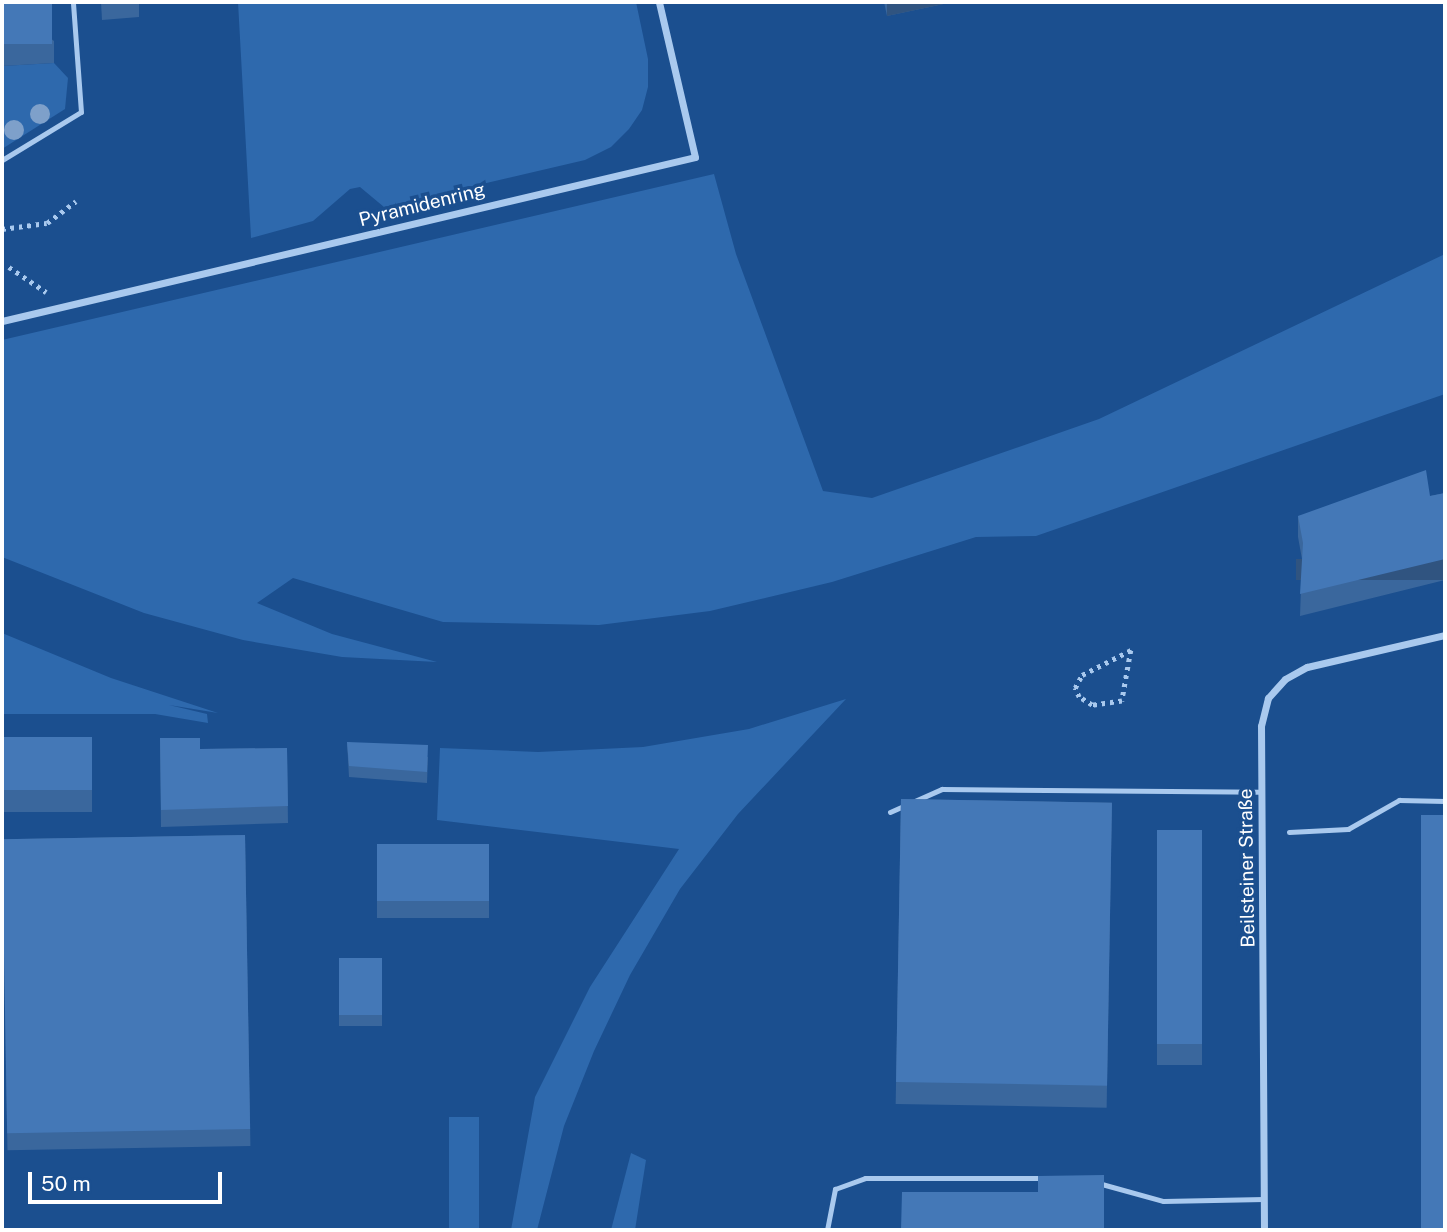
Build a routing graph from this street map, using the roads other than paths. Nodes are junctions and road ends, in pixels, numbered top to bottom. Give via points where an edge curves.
1 (73, 2) edge
2 (659, 2) edge
3 (2, 160) edge
4 (2, 321) edge
5 (1445, 635) edge
6 (1262, 792) junction
7 (1445, 801) edge
8 (890, 812) dead end
9 (1289, 832) dead end
10 (1052, 1177) edge
11 (1091, 1181) edge
12 (1264, 1199) junction
13 (827, 1230) edge
14 (1264, 1230) edge

1 - 3 lane via 81,112
2 - 4 street, Pyramidenring via 695,157
5 - 6 street, Beilsteiner Straße via 1307,667 1285,679 1268,698 1261,726
6 - 8 lane via 942,789
6 - 12 street, Beilsteiner Straße
7 - 9 lane via 1399,800 1348,829
10 - 13 lane via 865,1178 835,1189
11 - 12 lane via 1163,1201
12 - 14 street, Beilsteiner Straße

